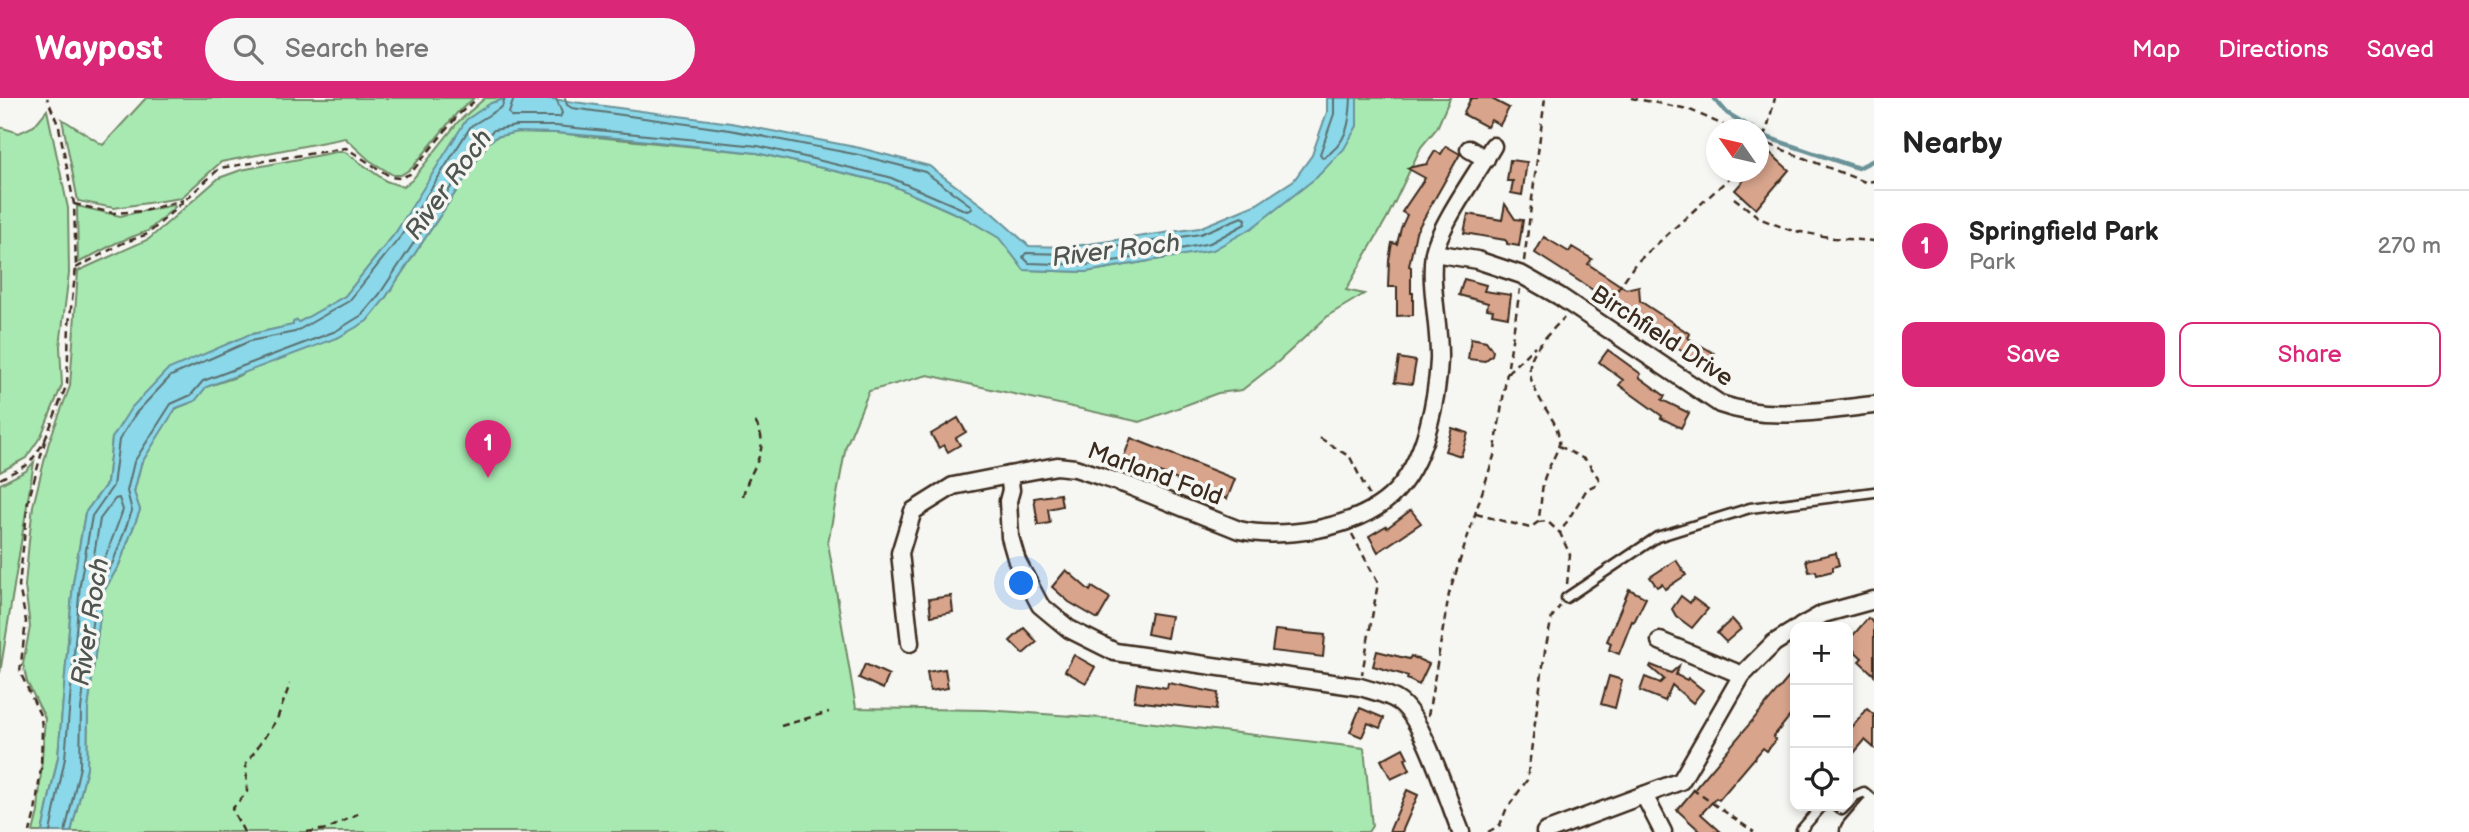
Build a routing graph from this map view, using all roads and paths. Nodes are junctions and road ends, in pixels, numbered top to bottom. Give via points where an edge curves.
1 (47, 98) edge
2 (478, 98) edge
3 (1545, 98) edge
4 (1631, 98) edge
5 (1775, 98) edge
6 (1710, 119) edge
7 (1769, 121) edge
8 (1769, 144) edge
9 (1469, 149) dead end
10 (1874, 181) edge
11 (1725, 182) edge
12 (1734, 198) dead end
13 (184, 200) junction
14 (74, 204) junction
15 (1874, 241) edge
16 (1434, 253) junction
17 (76, 268) junction
18 (1522, 275) junction
19 (1575, 307) junction
20 (1596, 321) junction
21 (1537, 344) junction
22 (1507, 374) junction
23 (1874, 405) edge
24 (754, 420) dead end
25 (1320, 438) dead end
26 (45, 441) junction
27 (1559, 446) junction
28 (1009, 475) junction
29 (0, 478) edge
30 (1874, 492) edge
31 (743, 496) dead end
32 (1375, 507) junction
33 (1476, 514) junction
34 (1346, 522) junction
35 (1538, 522) junction
36 (1560, 533) junction
37 (1566, 598) junction
38 (1874, 600) edge
39 (1809, 622) edge
40 (1790, 633) edge
41 (1660, 640) dead end
42 (910, 643) dead end
43 (1742, 675) junction
44 (290, 684) dead end
45 (1360, 687) junction
46 (829, 712) dead end
47 (781, 726) dead end
48 (1420, 730) junction
49 (1681, 781) junction
50 (1644, 796) junction
51 (1853, 798) edge
52 (1874, 800) edge
53 (1874, 810) edge
54 (1818, 811) edge
55 (361, 812) dead end
56 (30, 832) edge
57 (244, 832) edge
58 (307, 832) edge
59 (1461, 832) edge
60 (1488, 832) edge
61 (1545, 832) edge
62 (1663, 832) edge
63 (1754, 832) edge
64 (1802, 832) edge
65 (1856, 832) edge

1 - 14 path via 59,127
2 - 13 path via 459,114 419,165 400,178 338,148 220,168
3 - 18 path
4 - 6 path via 1688,109
5 - 7 path
8 - 10 path
9 - 16 street, Marland Fold via 1490,152
11 - 20 path via 1635,264
12 - 15 path via 1761,219 1790,230
13 - 14 path via 144,211 113,213
13 - 17 path via 148,234
14 - 17 path
16 - 18 street, Birchfield Drive via 1477,260
16 - 32 street, Marland Fold via 1440,341 1431,415 1413,471
17 - 26 path via 67,384
18 - 19 street, Birchfield Drive
18 - 22 path
19 - 20 street, Birchfield Drive
19 - 21 path
20 - 23 street, Birchfield Drive via 1720,404 1739,411 1794,414
21 - 22 path
21 - 27 path via 1528,371 1556,426
22 - 33 path via 1494,456
24 - 31 path via 761,454
25 - 32 path via 1350,457
26 - 29 path via 29,464
26 - 56 path via 29,502 19,586 26,621 20,673 42,728 36,812
27 - 35 path via 1543,485
27 - 36 path via 1586,460 1599,479 1587,489
28 - 34 street, Marland Fold via 1075,468 1258,534 1300,532
28 - 42 street, Marland Fold via 953,486 913,511 900,553
28 - 45 street via 1010,537 1017,561 1040,605 1069,629 1115,652
30 - 37 lane via 1750,508 1657,537
32 - 34 street, Marland Fold
33 - 35 path via 1530,528
33 - 48 path via 1449,594 1427,721
34 - 45 path via 1378,583
35 - 36 path via 1547,521
36 - 37 path via 1570,555
37 - 60 path via 1552,617 1527,780 1500,825
38 - 39 street
40 - 43 street
41 - 43 street
43 - 49 street
44 - 57 path via 277,719 246,764 247,792 232,809
45 - 48 street via 1402,704
46 - 47 path
48 - 59 street
49 - 50 street
49 - 63 path
50 - 61 street
50 - 62 street
51 - 52 lane via 1864,792
53 - 65 highway
54 - 64 lane
55 - 58 path via 328,829

